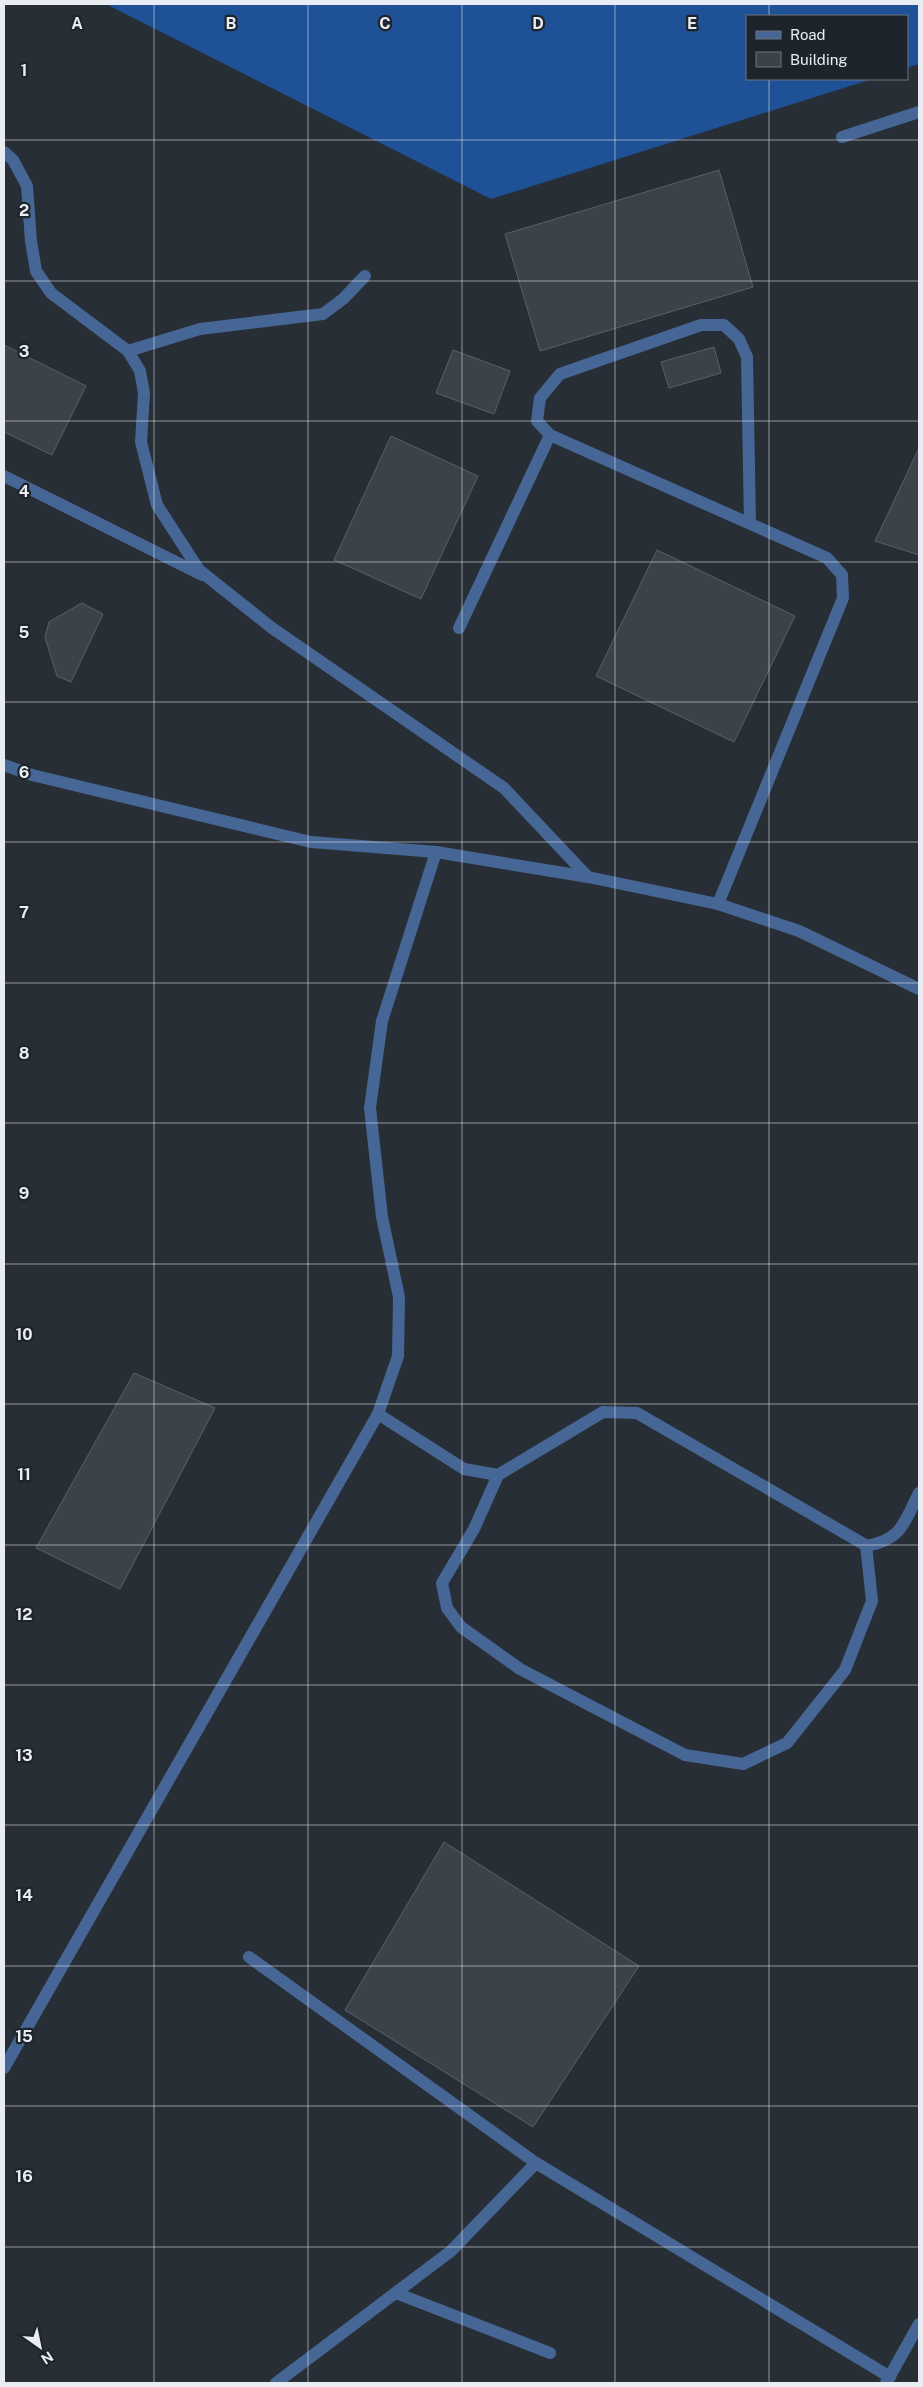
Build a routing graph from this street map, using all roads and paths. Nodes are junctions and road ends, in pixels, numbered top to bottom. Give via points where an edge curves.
1 (919, 112) edge
2 (842, 137) dead end
3 (4, 152) edge
4 (364, 276) dead end
5 (128, 351) junction
6 (550, 435) junction
7 (4, 476) edge
8 (750, 524) junction
9 (211, 580) junction
10 (459, 628) dead end
11 (4, 765) edge
12 (436, 852) junction
13 (588, 877) junction
14 (718, 904) junction
15 (919, 989) edge
16 (378, 1414) junction
17 (498, 1475) junction
18 (919, 1493) edge
19 (866, 1545) junction
20 (249, 1957) dead end
21 (4, 2068) edge
22 (536, 2163) junction
23 (396, 2293) junction
24 (919, 2324) edge
25 (550, 2353) dead end
26 (888, 2380) edge
27 (276, 2383) edge

1 - 2 street
3 - 5 street via 13,160 27,186 36,271 51,293
4 - 5 street via 343,299 323,314 200,329
5 - 9 street via 140,371 144,393 141,442 157,505 199,570
6 - 8 street
6 - 8 street via 537,421 540,398 560,374 701,325 724,325 739,339 747,357
6 - 10 street
7 - 9 street
8 - 14 street via 827,558 842,575 843,598
9 - 13 street via 272,628 504,788
11 - 12 street via 32,775 311,842
12 - 13 street
12 - 16 street via 382,1021 370,1108 382,1217 399,1298 398,1356
13 - 14 street
14 - 15 street via 799,931
16 - 17 street via 464,1469
16 - 21 street
17 - 19 street via 603,1412 637,1413
17 - 19 street via 474,1529 442,1583 447,1608 461,1626 520,1669 685,1755 743,1764 787,1743 845,1670 872,1601
18 - 19 street via 897,1534 884,1542
20 - 22 street
22 - 23 street via 451,2251
22 - 26 street
23 - 25 street
23 - 27 street
24 - 26 street

